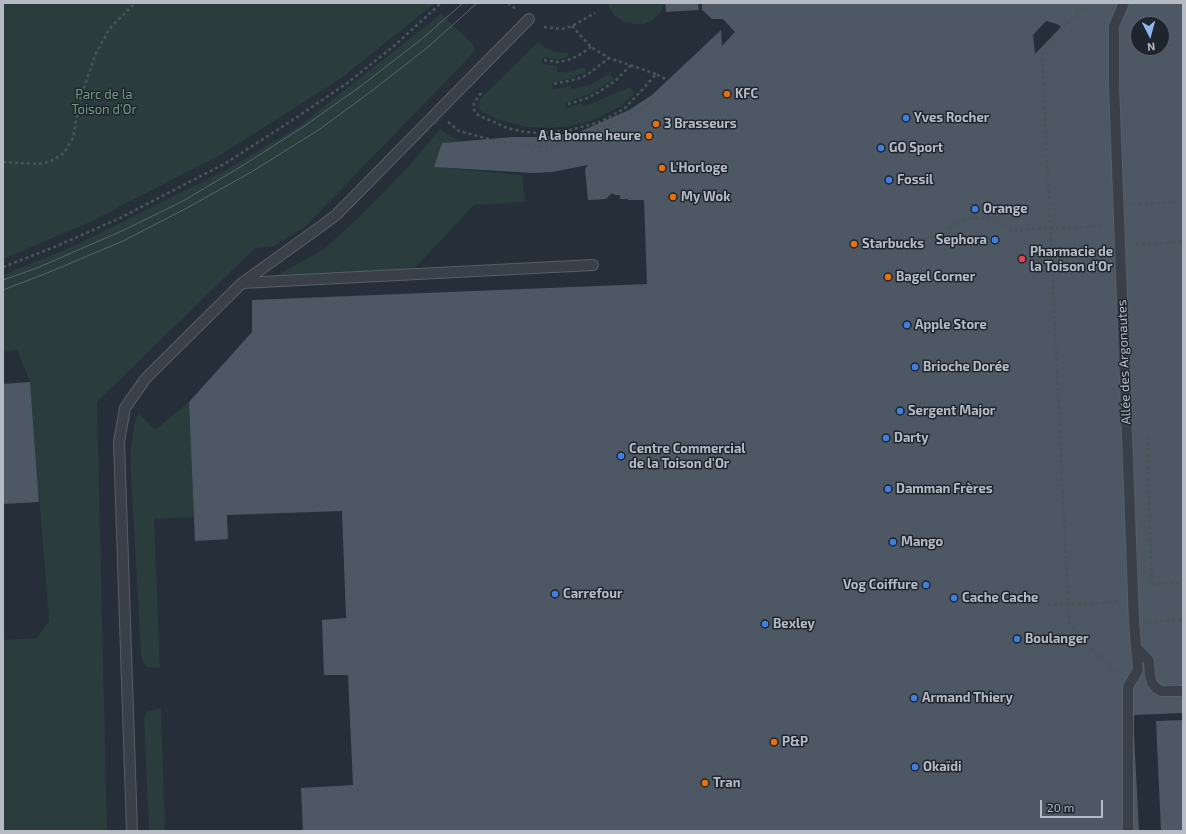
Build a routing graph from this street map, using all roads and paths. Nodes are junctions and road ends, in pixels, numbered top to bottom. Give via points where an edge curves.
1 (135, 3) edge
2 (441, 3) edge
3 (508, 3) edge
4 (1086, 3) edge
5 (1124, 3) edge
6 (595, 13) dead end
7 (529, 20) junction
8 (572, 26) junction
9 (544, 27) junction
10 (539, 33) dead end
11 (591, 47) junction
12 (609, 58) junction
13 (544, 60) dead end
14 (631, 65) junction
15 (656, 74) junction
16 (669, 81) dead end
17 (554, 84) dead end
18 (483, 90) dead end
19 (659, 96) dead end
20 (568, 104) dead end
21 (436, 114) junction
22 (3, 162) edge
23 (1183, 202) edge
24 (1118, 205) junction
25 (1119, 226) junction
26 (1050, 228) junction
27 (876, 242) dead end
28 (1183, 242) edge
29 (1120, 244) junction
30 (593, 265) dead end
31 (3, 267) edge
32 (242, 283) junction
33 (1147, 436) dead end
34 (1183, 582) edge
35 (1152, 584) junction
36 (1132, 585) junction
37 (1133, 601) junction
38 (1068, 604) junction
39 (1048, 605) dead end
40 (1183, 620) edge
41 (1134, 622) junction
42 (1136, 647) junction
43 (1128, 687) junction
44 (1183, 691) edge
45 (132, 831) edge
46 (1128, 831) edge

1 - 22 path via 110,28 96,53 80,99 73,138 64,153 51,161 39,164
2 - 31 path via 394,46 346,84 226,163 120,218
3 - 7 path
4 - 26 path via 1042,52
5 - 24 lane, Allée des Argonautes via 1114,26
6 - 8 path
7 - 9 path
7 - 21 lane
8 - 9 path via 562,29
8 - 11 path
9 - 10 path
11 - 12 path
11 - 13 path via 568,60
12 - 14 path
12 - 17 path via 587,75
14 - 15 path
14 - 20 path via 615,81 597,93
15 - 16 path
15 - 18 path via 624,109 600,122 570,130 540,133 507,128 482,118 476,113 474,106 475,99
19 - 21 path via 639,110 581,138 543,147 500,142 459,131
21 - 32 lane via 336,215
23 - 24 path
24 - 25 lane, Allée des Argonautes
25 - 26 path
25 - 29 lane, Allée des Argonautes
26 - 27 path via 1014,231 988,218 974,218 960,220 949,228 944,238
26 - 38 path
28 - 29 path
29 - 36 lane, Allée des Argonautes
30 - 32 lane
32 - 45 lane via 146,378 125,408 119,442
33 - 35 path
34 - 35 path
35 - 36 path
36 - 37 lane, Allée des Argonautes
37 - 38 path
37 - 41 lane, Allée des Argonautes
38 - 39 path
38 - 43 path via 1069,624
40 - 41 path
41 - 42 lane, Allée des Argonautes
42 - 43 lane, Allée des Argonautes via 1138,670
42 - 44 lane via 1149,661 1150,676 1156,688
43 - 46 lane

